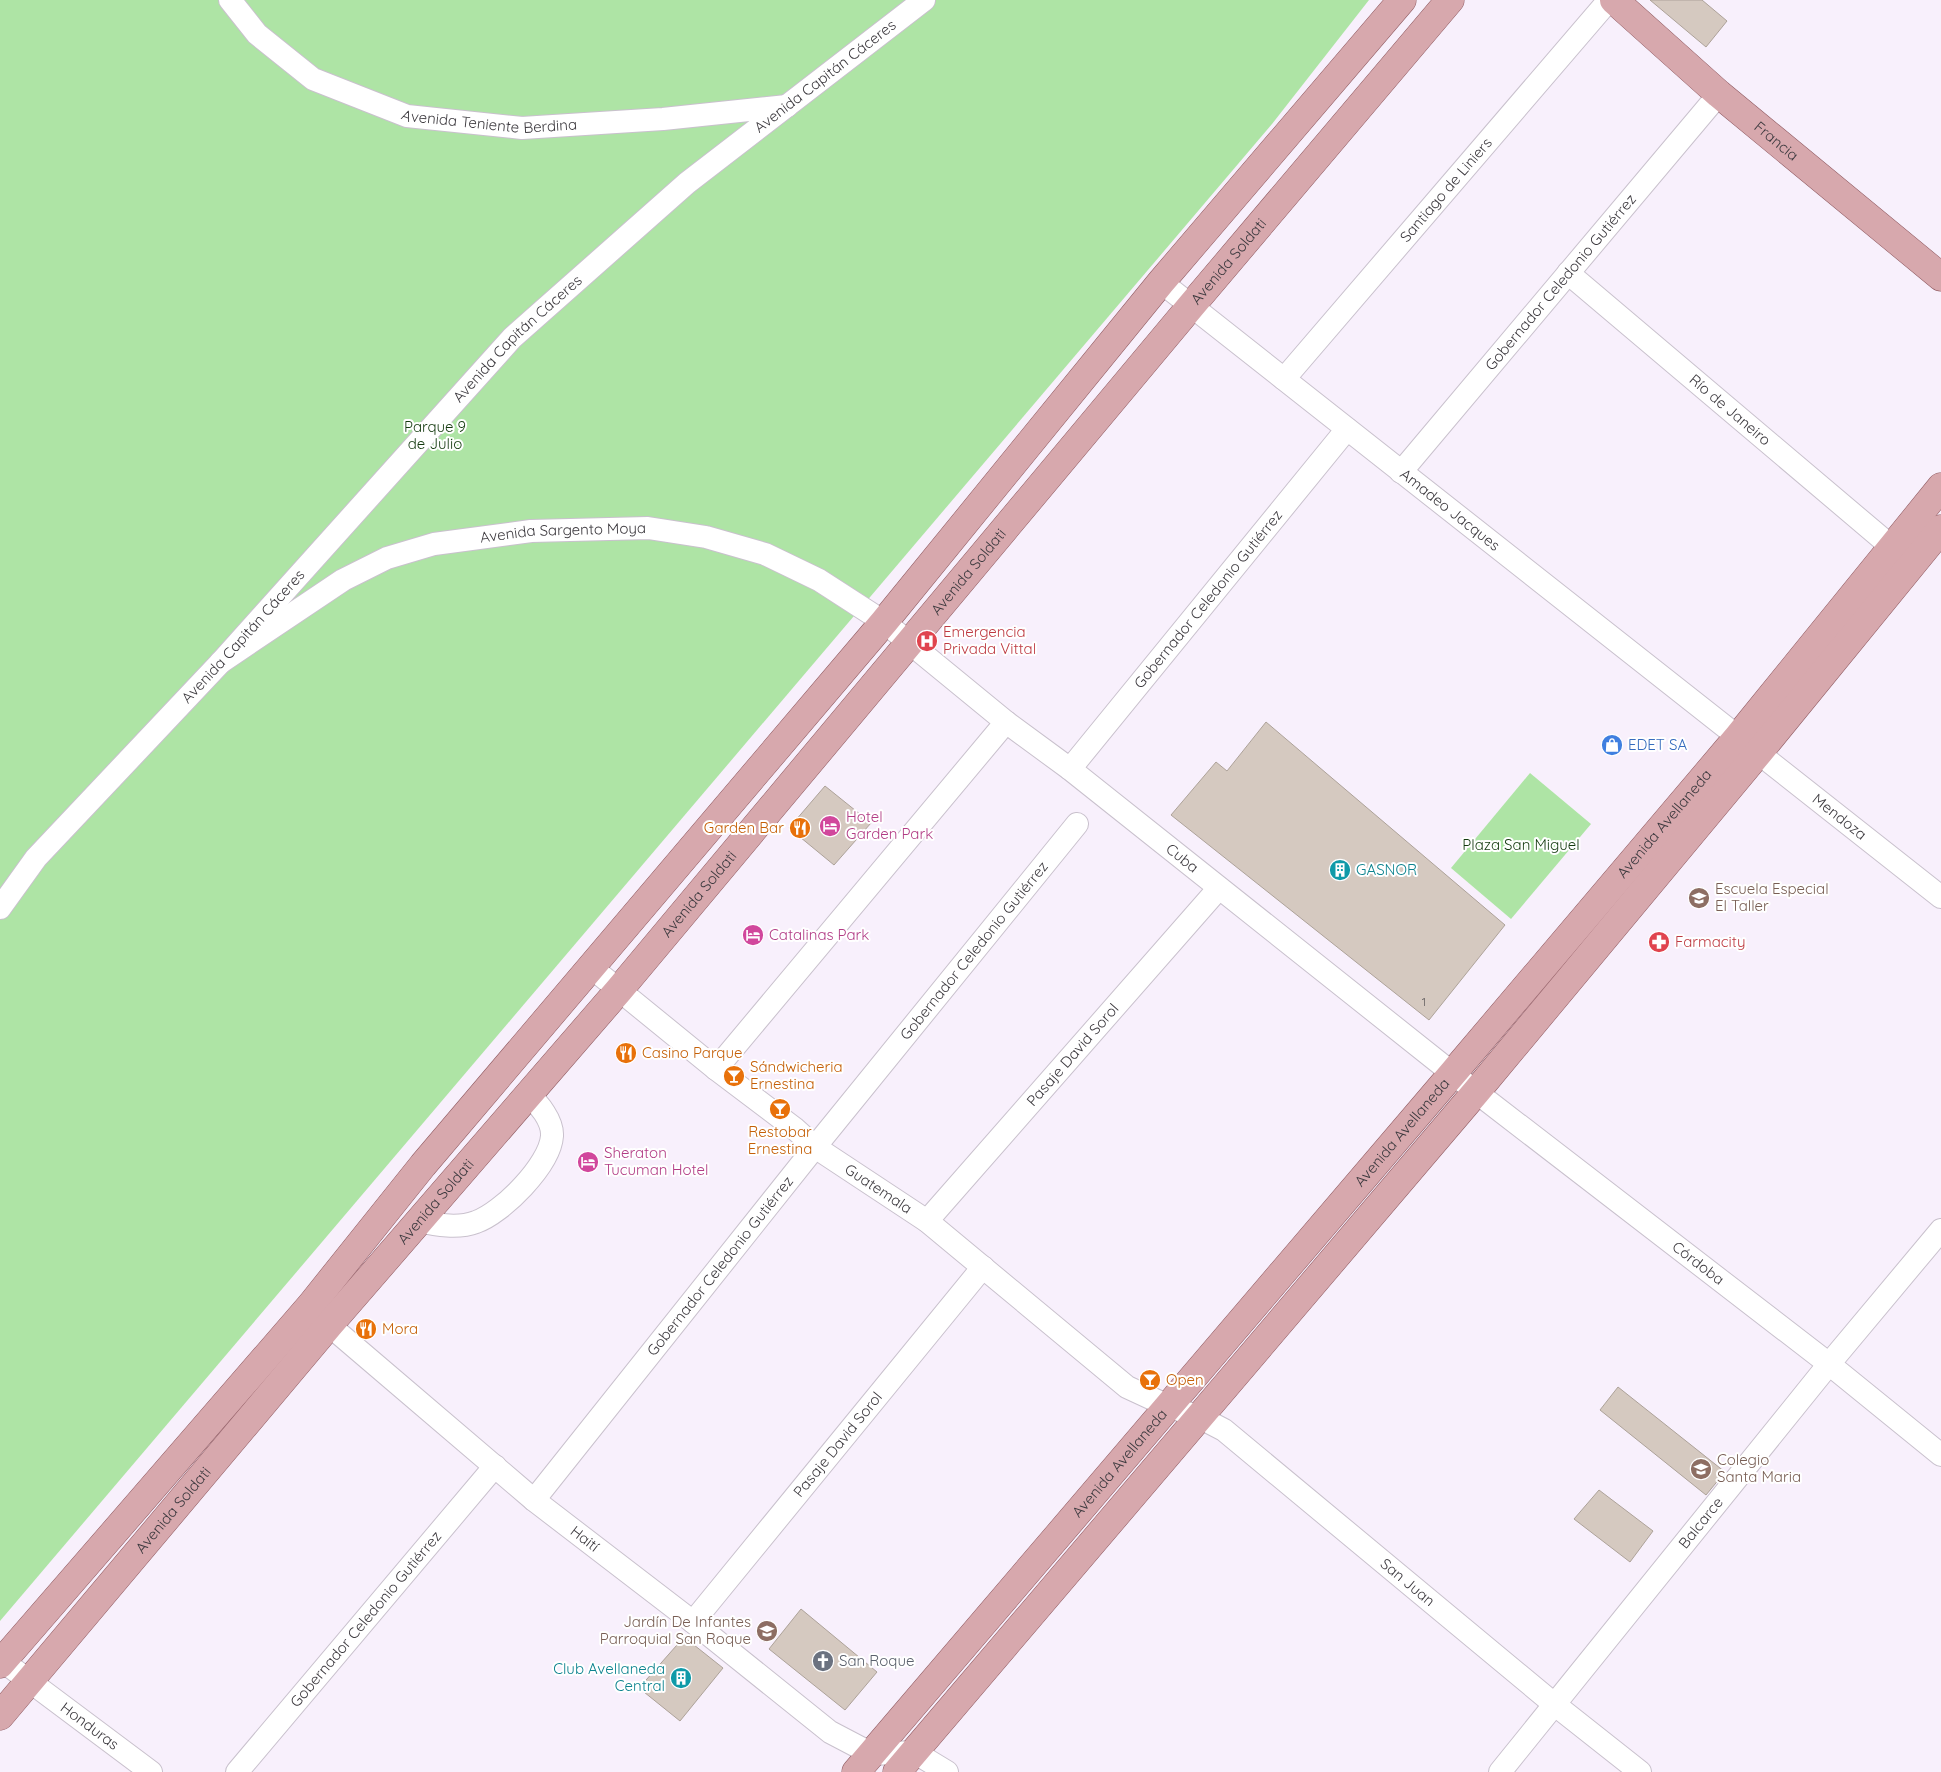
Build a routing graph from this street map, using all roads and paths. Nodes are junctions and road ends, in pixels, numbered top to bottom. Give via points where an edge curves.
1 (230, 0) edge
2 (924, 0) edge
3 (1402, 0) edge
4 (1450, 0) edge
5 (1609, 0) edge
6 (1614, 0) edge
7 (1720, 94) junction
8 (787, 106) junction
9 (1568, 273) junction
10 (1941, 277) edge
11 (1161, 282) junction
12 (1191, 306) junction
13 (1284, 379) junction
14 (1347, 430) junction
15 (1401, 472) junction
16 (1941, 487) edge
17 (1941, 529) edge
18 (1893, 548) junction
19 (884, 622) junction
20 (909, 643) junction
21 (221, 662) junction
22 (1006, 722) junction
23 (1749, 744) junction
24 (1070, 769) junction
25 (1077, 824) dead end
26 (1219, 888) junction
27 (1941, 897) edge
28 (0, 908) edge
29 (592, 968) junction
30 (619, 990) junction
31 (716, 1069) junction
32 (1453, 1074) junction
33 (1476, 1092) junction
34 (528, 1094) junction
35 (815, 1147) junction
36 (419, 1221) junction
37 (927, 1221) junction
38 (1941, 1230) edge
39 (983, 1267) junction
40 (320, 1315) junction
41 (1829, 1364) junction
42 (1168, 1406) junction
43 (1199, 1417) junction
44 (1941, 1455) edge
45 (495, 1466) junction
46 (534, 1500) junction
47 (693, 1622) junction
48 (1, 1661) edge
49 (30, 1680) junction
50 (1554, 1704) junction
51 (0, 1716) edge
52 (905, 1762) edge
53 (864, 1763) edge
54 (151, 1772) edge
55 (237, 1772) edge
56 (948, 1772) edge
57 (1500, 1772) edge
58 (1640, 1772) edge

1 - 8 street, Avenida Teniente Berdina via 257,34 313,79 406,116 522,128 663,119
2 - 8 street, Avenida Capitán Cáceres
3 - 11 main road, Avenida Soldati
4 - 12 main road, Avenida Soldati
5 - 13 street, Santiago de Liniers
6 - 7 main road, Francia
7 - 9 street, Gobernador Celedonio Gutiérrez
7 - 10 main road, Francia
8 - 21 street, Avenida Capitán Cáceres via 687,183 512,338
9 - 15 street, Gobernador Celedonio Gutiérrez
9 - 18 street, Río de Janeiro
11 - 12 street, Amadeo Jacques
11 - 19 main road, Avenida Soldati
12 - 13 street, Amadeo Jacques
12 - 20 main road, Avenida Soldati
13 - 14 street, Amadeo Jacques
14 - 15 street, Amadeo Jacques
14 - 24 street, Gobernador Celedonio Gutiérrez
15 - 23 street, Amadeo Jacques
16 - 18 main road, Avenida Avellaneda
17 - 23 main road, Avenida Avellaneda
18 - 23 main road, Avenida Avellaneda
19 - 20 street, Avenida Sargento Moya
19 - 21 street, Avenida Sargento Moya via 819,580 765,554 706,537 648,528 531,531 434,544 387,558 343,580
19 - 29 main road, Avenida Soldati
20 - 22 street, Cuba
20 - 30 main road, Avenida Soldati
21 - 28 street, Avenida Capitán Cáceres via 36,858
22 - 24 street, Cuba
22 - 31 street
23 - 27 street, Mendoza
23 - 32 main road, Avenida Avellaneda
23 - 33 main road, Avenida Avellaneda
24 - 26 street, Cuba
25 - 35 street, Gobernador Celedonio Gutiérrez
26 - 32 street, Cuba
26 - 37 street, Pasaje David Sorol
29 - 30 street, Guatemala
29 - 40 main road, Avenida Soldati via 423,1165
30 - 31 street, Guatemala
30 - 34 main road, Avenida Soldati
31 - 35 street, Guatemala
32 - 33 street, Córdoba
32 - 42 main road, Avenida Avellaneda
33 - 41 street, Córdoba
33 - 43 main road, Avenida Avellaneda
34 - 36 main road, Avenida Soldati
34 - 36 street via 548,1120 552,1134 549,1150 537,1169 495,1212 475,1223 438,1225
35 - 37 street, Guatemala
35 - 46 street, Gobernador Celedonio Gutiérrez
36 - 40 main road, Avenida Soldati
37 - 39 street, Guatemala
38 - 41 street, Balcarce
39 - 42 street, Guatemala via 1127,1387
39 - 47 street, Pasaje David Sorol
40 - 45 street, Haití
40 - 48 main road, Avenida Soldati
40 - 49 main road, Avenida Soldati
41 - 44 street, Córdoba
41 - 50 street, Balcarce
42 - 43 street, San Juan
42 - 53 main road, Avenida Avellaneda
43 - 50 street, San Juan via 1224,1430
43 - 52 main road, Avenida Avellaneda
45 - 46 street, Haití
45 - 55 street, Gobernador Celedonio Gutiérrez
46 - 47 street, Haití
47 - 53 street, Haití
48 - 49 street, Honduras
49 - 51 main road, Avenida Soldati
49 - 54 street, Honduras
50 - 57 street, Balcarce
50 - 58 street, San Juan
52 - 53 street
52 - 56 street

